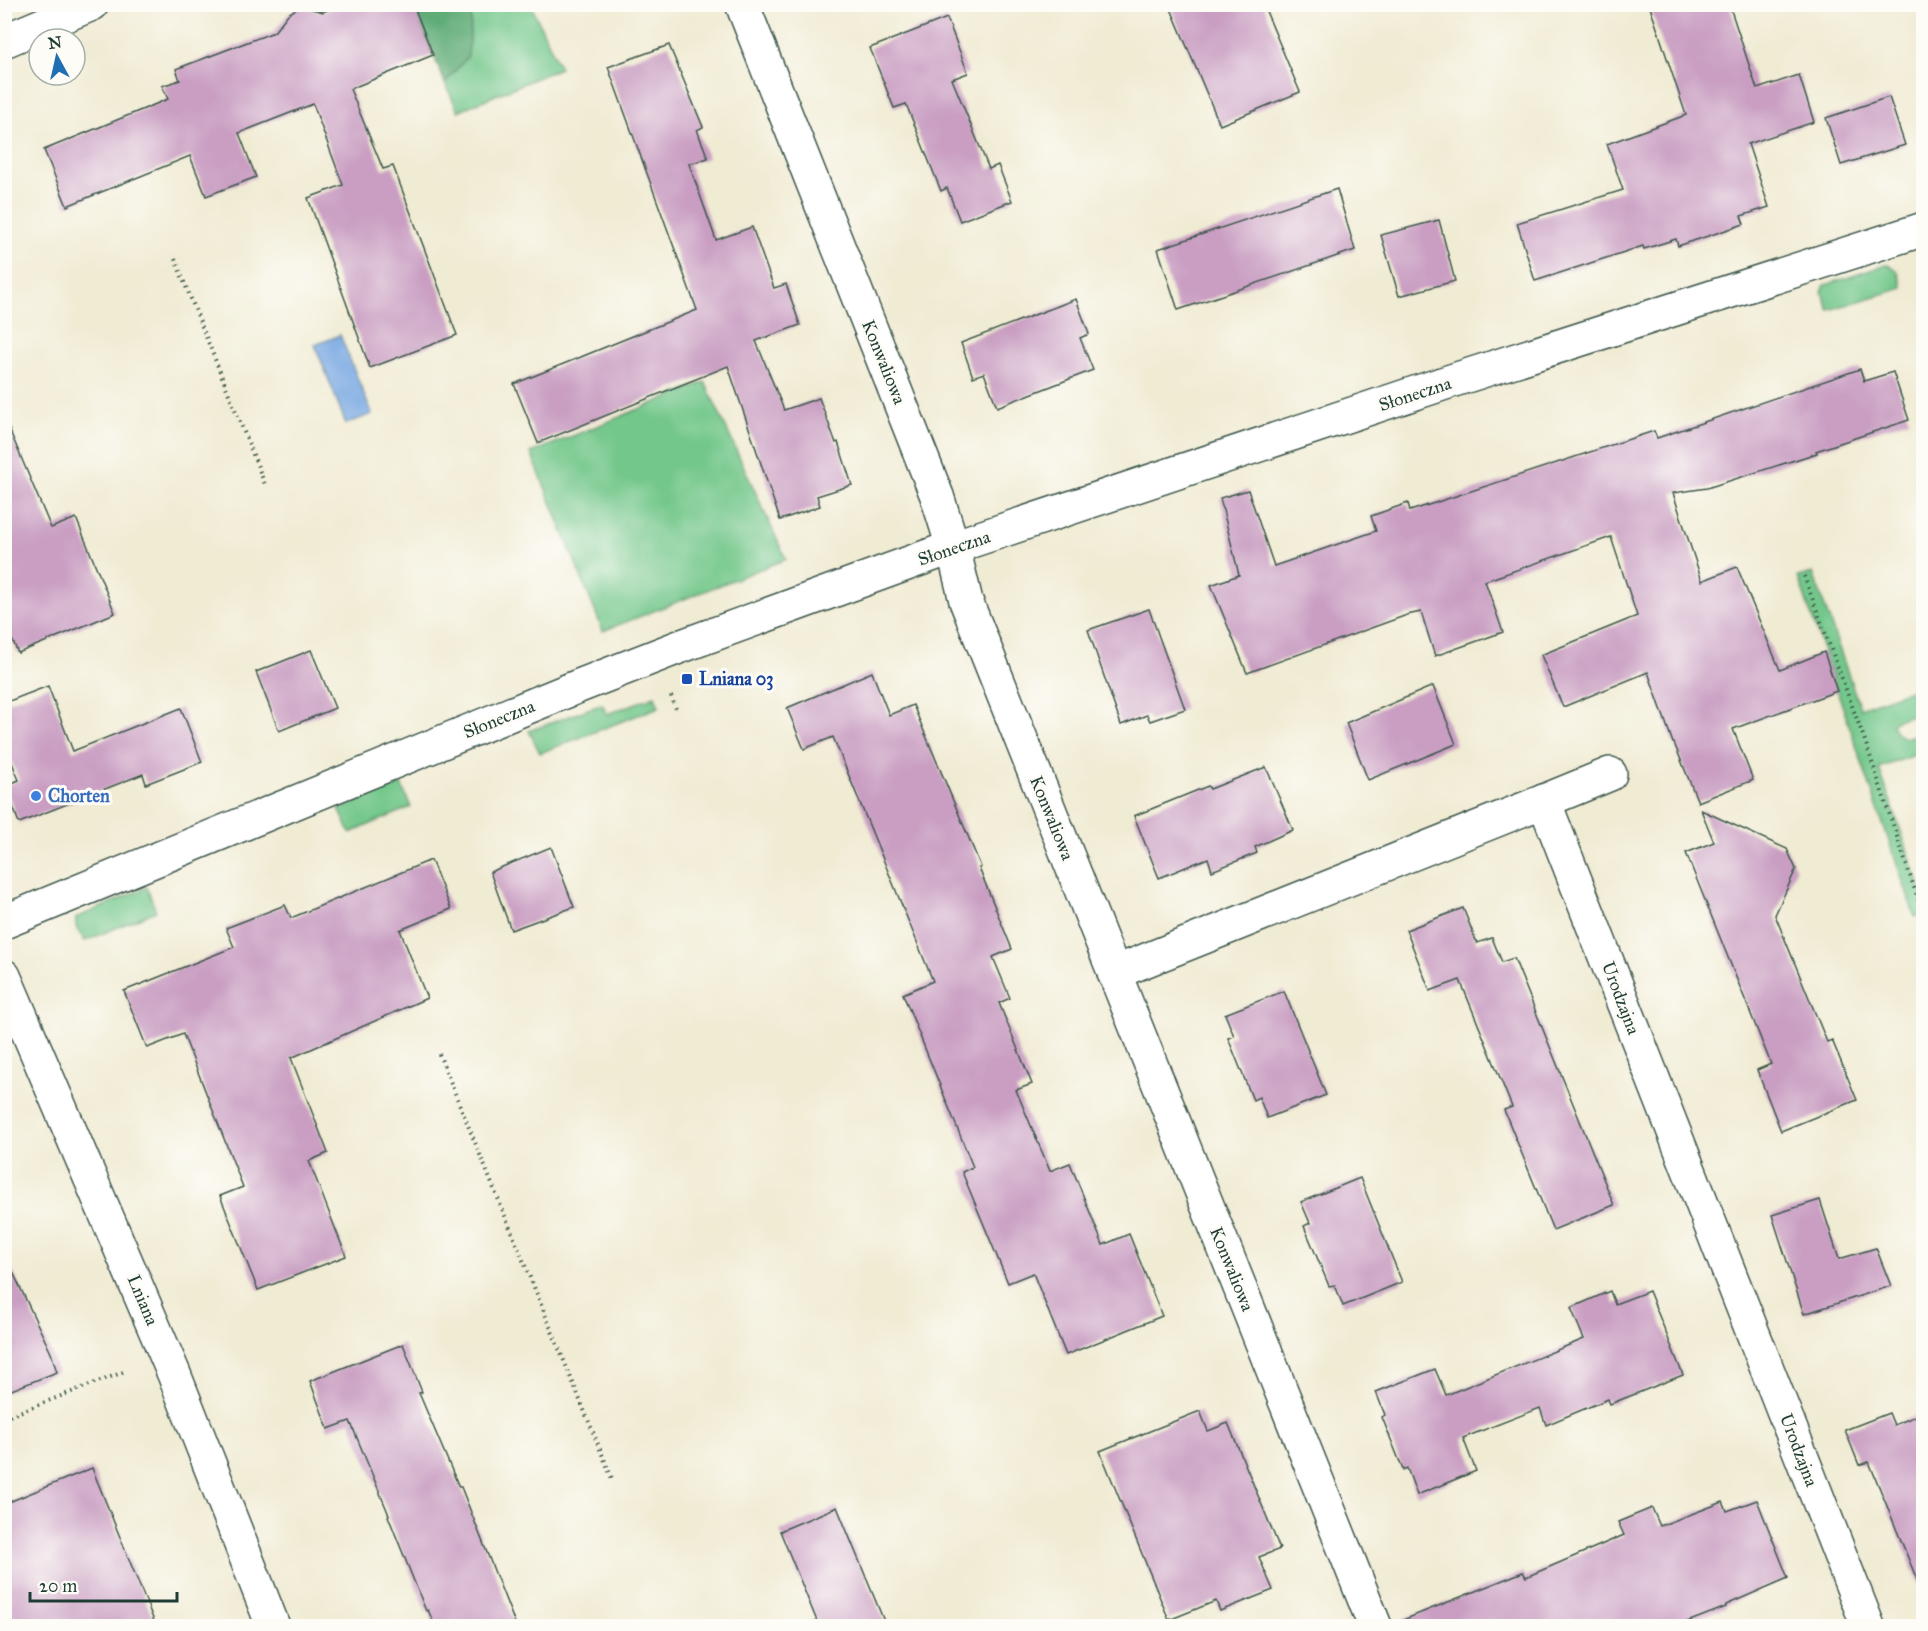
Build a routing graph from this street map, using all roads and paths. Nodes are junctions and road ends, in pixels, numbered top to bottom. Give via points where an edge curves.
1 (92, 4) edge
2 (742, 4) edge
3 (4, 41) edge
4 (1923, 229) edge
5 (175, 259) dead end
6 (267, 487) dead end
7 (953, 547) junction
8 (1804, 576) dead end
9 (1610, 774) dead end
10 (1544, 801) junction
11 (1923, 914) edge
12 (4, 922) edge
13 (1114, 973) junction
14 (4, 976) edge
15 (439, 1054) dead end
16 (126, 1371) dead end
17 (4, 1418) edge
18 (614, 1481) dead end
19 (273, 1626) edge
20 (1375, 1626) edge
21 (1868, 1626) edge

1 - 3 street
2 - 7 street, Konwaliowa via 937,496
4 - 7 street, Słoneczna
5 - 6 path
7 - 12 street, Słoneczna via 579,686
7 - 13 street, Konwaliowa via 966,601
8 - 11 path
9 - 10 street
10 - 13 street
10 - 21 street, Urodzajna
13 - 20 street, Konwaliowa
14 - 19 street, Lniana via 174,1374
15 - 18 path
16 - 17 path

